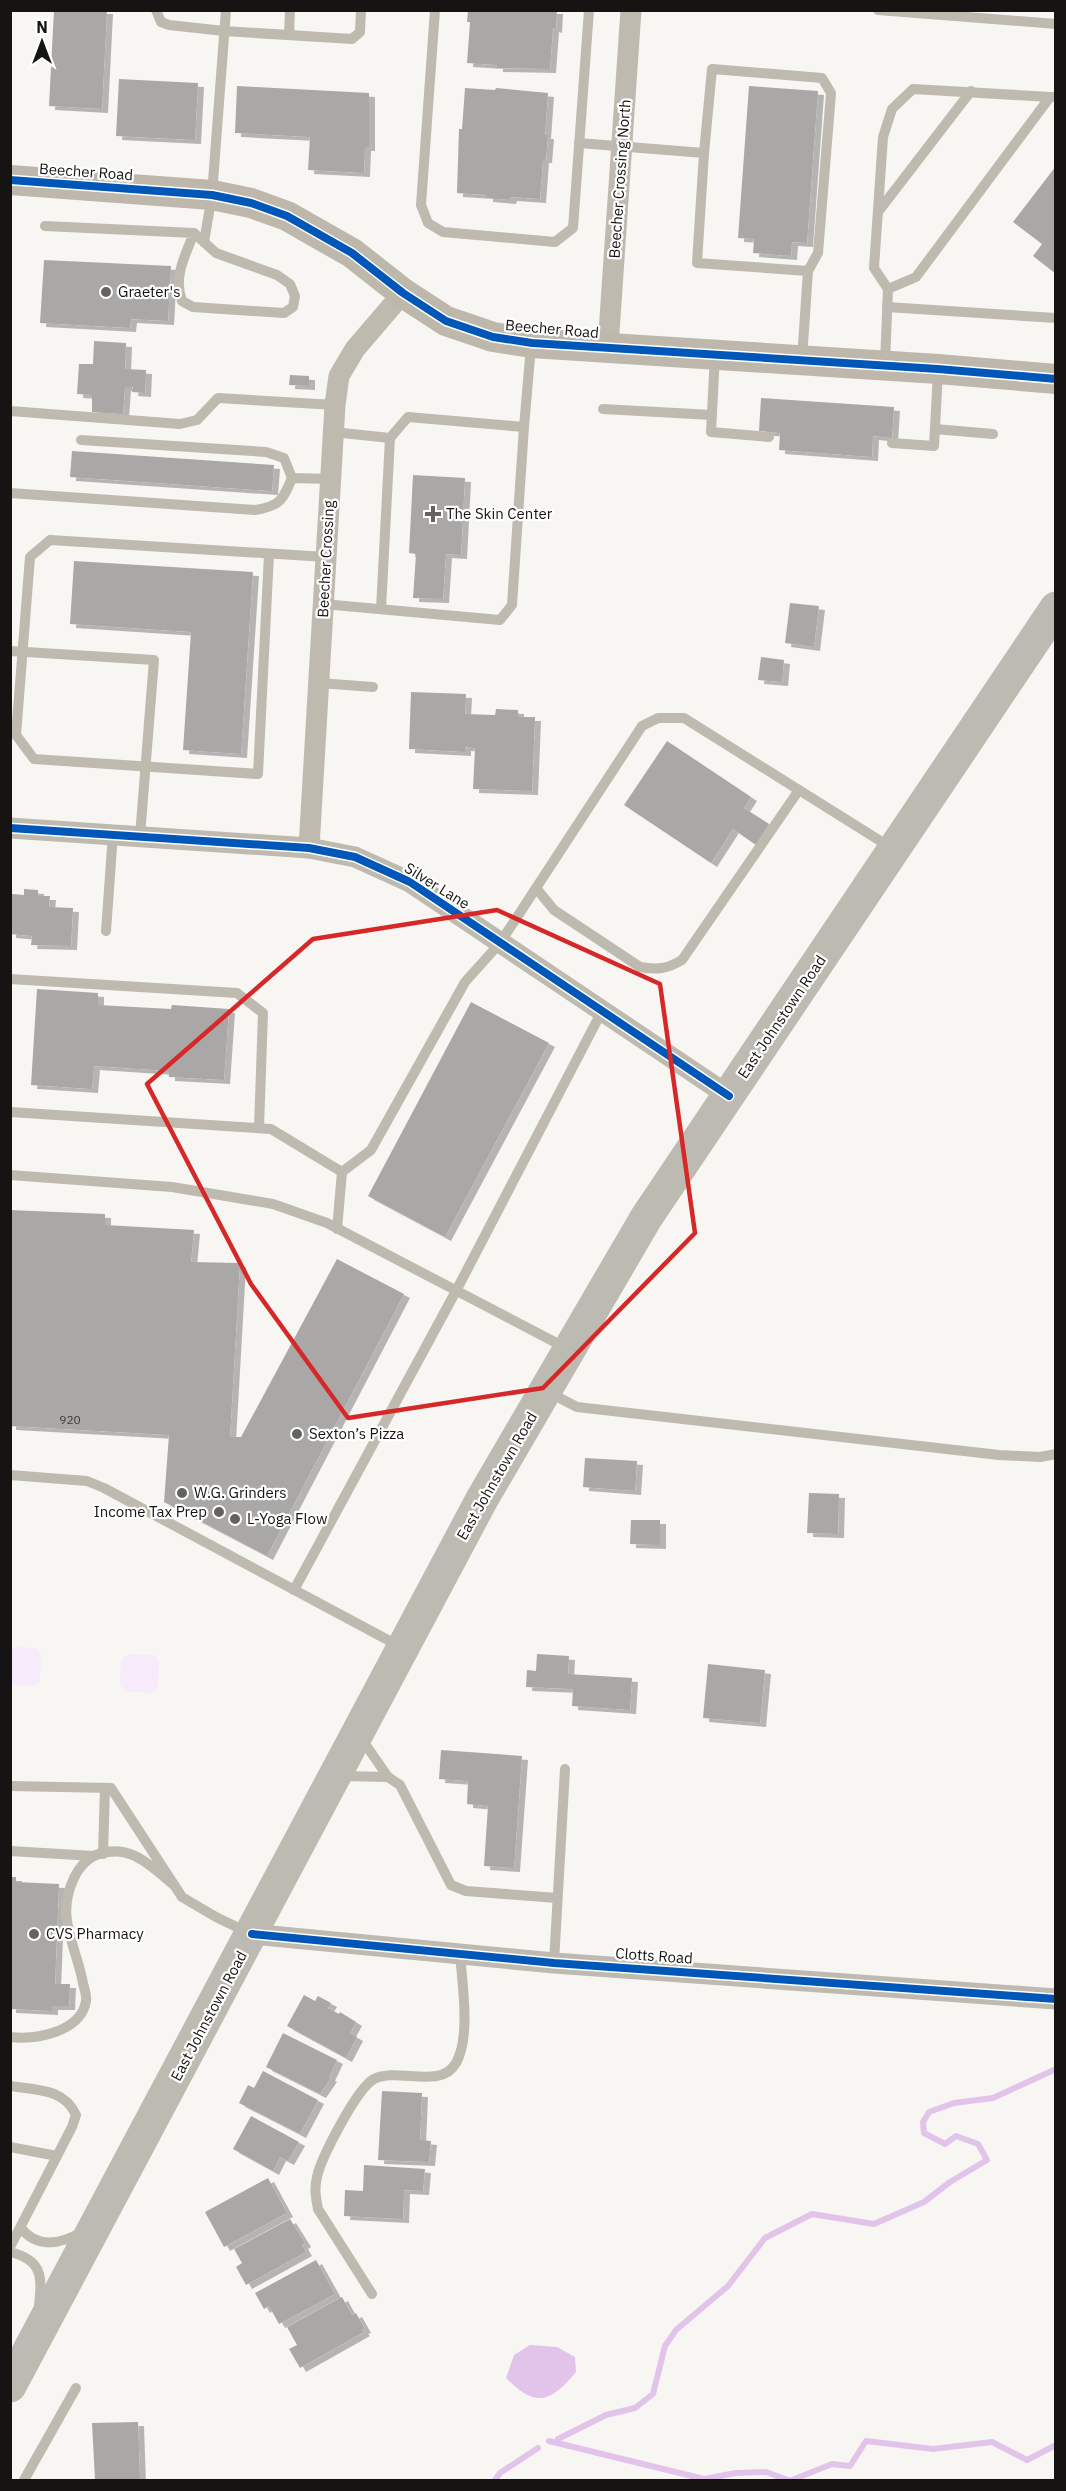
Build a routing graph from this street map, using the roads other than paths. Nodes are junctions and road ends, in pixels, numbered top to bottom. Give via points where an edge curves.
1 (156, 10) edge
2 (226, 10) edge
3 (290, 10) edge
4 (361, 10) edge
5 (435, 10) edge
6 (589, 10) edge
7 (631, 10) edge
8 (878, 10) edge
9 (1056, 24) edge
10 (224, 31) junction
11 (289, 35) junction
12 (971, 91) junction
13 (1053, 97) edge
14 (579, 143) junction
15 (622, 147) junction
16 (704, 153) junction
17 (10, 180) edge
18 (212, 195) junction
19 (878, 212) junction
20 (45, 226) dead end
21 (194, 233) junction
22 (204, 242) junction
23 (808, 271) junction
24 (888, 289) junction
25 (403, 293) junction
26 (887, 307) junction
27 (1056, 318) edge
28 (532, 343) junction
29 (608, 347) junction
30 (715, 355) junction
31 (802, 361) junction
32 (885, 366) junction
33 (938, 369) junction
34 (1056, 379) edge
35 (334, 405) junction
36 (603, 409) dead end
37 (10, 411) edge
38 (712, 415) junction
39 (524, 427) junction
40 (935, 429) junction
41 (333, 432) junction
42 (993, 434) dead end
43 (769, 437) dead end
44 (390, 438) junction
45 (81, 440) dead end
46 (892, 443) dead end
47 (292, 478) junction
48 (330, 479) junction
49 (10, 493) edge
50 (269, 554) junction
51 (326, 557) junction
52 (323, 604) junction
53 (1056, 608) edge
54 (381, 609) junction
55 (10, 651) edge
56 (23, 651) junction
57 (318, 683) junction
58 (373, 687) dead end
59 (146, 767) junction
60 (799, 790) junction
61 (10, 828) edge
62 (113, 834) junction
63 (140, 836) junction
64 (309, 848) junction
65 (894, 849) junction
66 (536, 888) junction
67 (106, 932) dead end
68 (500, 943) junction
69 (10, 979) edge
70 (602, 1011) junction
71 (729, 1096) junction
72 (10, 1112) edge
73 (258, 1128) junction
74 (342, 1172) junction
75 (10, 1175) edge
76 (338, 1229) junction
77 (456, 1291) junction
78 (569, 1350) junction
79 (545, 1390) junction
80 (1056, 1454) edge
81 (10, 1475) edge
82 (294, 1590) junction
83 (403, 1648) junction
84 (357, 1734) junction
85 (565, 1769) dead end
86 (334, 1775) junction
87 (388, 1777) junction
88 (10, 1786) edge
89 (105, 1788) junction
90 (10, 1851) edge
91 (98, 1855) junction
92 (175, 1886) junction
93 (557, 1898) junction
94 (252, 1934) junction
95 (460, 1953) junction
96 (554, 1962) junction
97 (1056, 1999) edge
98 (10, 2037) edge
99 (10, 2086) edge
100 (10, 2147) edge
101 (57, 2156) junction
102 (98, 2223) junction
103 (21, 2228) junction
104 (10, 2247) edge
105 (10, 2252) edge
106 (372, 2294) dead end
107 (36, 2340) junction
108 (10, 2386) edge
109 (76, 2388) dead end
110 (24, 2481) edge

1 - 10 lane via 161,22 169,25
2 - 10 lane
3 - 11 lane
4 - 11 lane via 360,32 352,39
5 - 14 lane via 421,205 428,222 443,232 555,242 573,228
6 - 14 lane
7 - 15 street, Beecher Crossing North
8 - 9 lane
10 - 11 lane
10 - 18 lane
12 - 13 lane
12 - 19 lane
12 - 19 lane via 913,89 892,109 883,137
13 - 24 lane via 916,277
14 - 15 lane
15 - 16 lane
15 - 29 street, Beecher Crossing North
16 - 23 lane via 697,263
16 - 23 lane via 712,69 822,78 831,93 818,253
17 - 18 street, Beecher Road
18 - 22 lane
18 - 25 street, Beecher Road via 287,216 352,253
19 - 24 lane via 874,268
20 - 21 lane
21 - 22 lane
21 - 22 lane via 178,276 177,289 182,301 194,307 284,313 293,307 295,296 290,284 278,275 216,253
23 - 31 lane
24 - 26 lane
25 - 28 street, Beecher Road via 446,321 493,337
25 - 35 street, Beecher Crossing via 355,349 339,376
26 - 27 lane
26 - 32 lane
28 - 29 street, Beecher Road
28 - 39 lane
29 - 30 street, Beecher Road
30 - 31 street, Beecher Road
30 - 38 lane
31 - 32 street, Beecher Road
32 - 33 street, Beecher Road
33 - 34 street, Beecher Road
33 - 40 lane
35 - 37 lane via 219,398 197,420 180,424
35 - 41 street, Beecher Crossing
36 - 38 lane
38 - 43 lane via 711,432
39 - 44 lane via 408,417
39 - 54 lane via 512,605 500,620
40 - 42 lane
40 - 46 lane via 934,446
41 - 44 lane
41 - 48 street, Beecher Crossing
44 - 54 lane
45 - 47 lane via 266,452 284,459
47 - 48 lane
47 - 49 lane via 284,498 273,507 255,510
48 - 51 street, Beecher Crossing
50 - 51 lane
50 - 56 lane via 50,540 30,557
50 - 59 lane via 258,774
51 - 52 street, Beecher Crossing
52 - 54 lane
52 - 57 street, Beecher Crossing
53 - 65 highway, East Johnstown Road
55 - 56 lane
56 - 59 lane via 16,735 34,759
56 - 59 lane via 154,660
57 - 58 lane
57 - 64 street, Beecher Crossing
59 - 63 lane
60 - 65 lane
60 - 66 lane via 684,718 658,718 642,726
60 - 66 lane via 682,960 669,968 640,967 554,910
61 - 62 street, Silver Lane
62 - 63 street, Silver Lane
62 - 67 lane
63 - 64 street, Silver Lane
64 - 68 street, Silver Lane via 355,857 410,882
65 - 71 highway, East Johnstown Road
66 - 68 lane
68 - 70 street, Silver Lane
68 - 74 lane via 465,982 371,1150
69 - 73 lane via 237,993 263,1013
70 - 71 street, Silver Lane
70 - 77 lane
71 - 78 highway, East Johnstown Road via 646,1218
72 - 73 lane
73 - 74 lane via 271,1129
74 - 76 lane
75 - 76 lane via 172,1186 273,1204
76 - 77 lane
77 - 78 lane
77 - 82 lane
78 - 79 highway, East Johnstown Road
79 - 80 lane via 577,1407 999,1455
79 - 83 highway, East Johnstown Road
81 - 82 lane via 87,1481
82 - 83 lane
83 - 84 highway, East Johnstown Road
84 - 86 highway, East Johnstown Road
84 - 87 lane
85 - 93 lane
86 - 87 lane
86 - 94 highway, East Johnstown Road
87 - 93 lane via 400,1785 451,1885 466,1891
88 - 89 lane
89 - 91 lane
89 - 92 lane via 111,1788
90 - 91 lane
91 - 92 lane via 117,1850 141,1858
91 - 98 lane via 78,1869 67,1892 66,1927 87,2001 75,2022 48,2034
92 - 94 lane via 182,1897
93 - 96 lane
94 - 95 street, Clotts Road
94 - 102 highway, East Johnstown Road
95 - 96 street, Clotts Road
95 - 106 lane via 463,2046 455,2065 445,2074 375,2079 360,2091 317,2174 318,2209
96 - 97 street, Clotts Road
99 - 101 lane via 63,2096 72,2106 76,2115
100 - 101 lane
101 - 103 lane
102 - 103 lane via 54,2244 37,2241
102 - 107 highway, East Johnstown Road
103 - 104 lane
105 - 107 lane via 29,2259 39,2270 42,2281
107 - 108 highway, East Johnstown Road
109 - 110 lane

